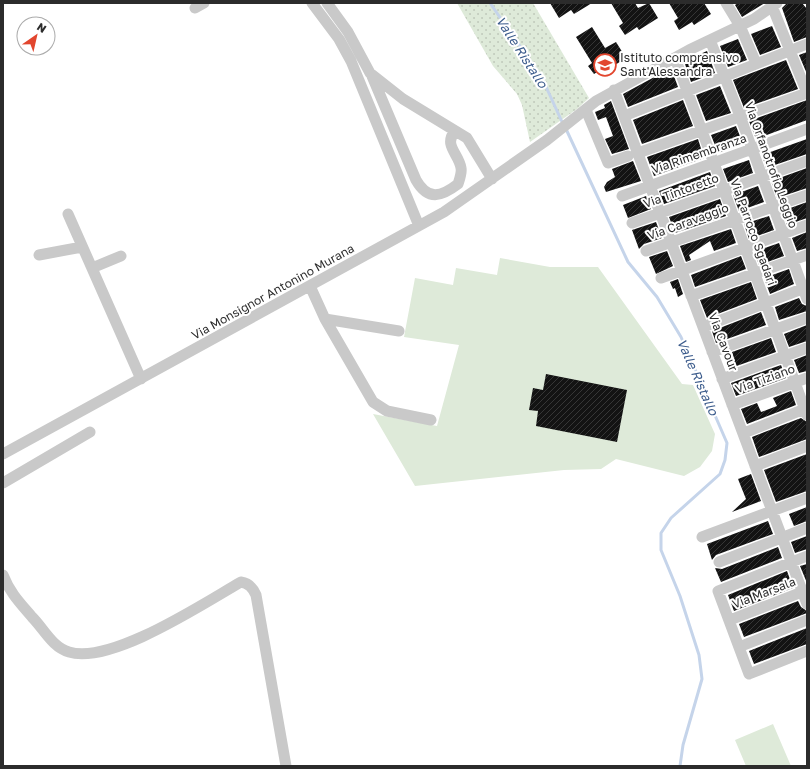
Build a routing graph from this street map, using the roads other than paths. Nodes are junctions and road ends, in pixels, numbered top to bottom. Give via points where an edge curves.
1 (312, 3) edge
2 (327, 3) edge
3 (726, 3) edge
4 (774, 5) edge
5 (740, 26) junction
6 (710, 40) junction
7 (807, 44) edge
8 (791, 51) junction
9 (675, 58) junction
10 (756, 64) junction
11 (370, 73) junction
12 (724, 77) junction
13 (614, 90) junction
14 (686, 91) junction
15 (807, 93) edge
16 (584, 111) junction
17 (624, 116) junction
18 (740, 116) junction
19 (807, 129) edge
20 (701, 130) junction
21 (454, 132) junction
22 (752, 150) junction
23 (633, 155) junction
24 (807, 161) edge
25 (713, 162) junction
26 (761, 177) junction
27 (492, 179) junction
28 (650, 185) junction
29 (724, 190) junction
30 (807, 195) edge
31 (622, 196) dead end
32 (773, 207) junction
33 (660, 213) junction
34 (68, 214) dead end
35 (734, 220) junction
36 (632, 223) dead end
37 (807, 225) edge
38 (420, 226) junction
39 (783, 234) junction
40 (671, 242) junction
41 (82, 247) junction
42 (746, 248) junction
43 (646, 251) dead end
44 (39, 255) dead end
45 (807, 255) edge
46 (121, 256) dead end
47 (792, 260) junction
48 (92, 268) junction
49 (682, 270) junction
50 (755, 274) junction
51 (661, 278) dead end
52 (310, 286) junction
53 (806, 291) edge
54 (691, 296) junction
55 (766, 303) junction
56 (325, 318) junction
57 (807, 318) edge
58 (703, 327) junction
59 (775, 329) junction
60 (399, 331) dead end
61 (807, 348) edge
62 (712, 352) junction
63 (785, 356) junction
64 (807, 378) edge
65 (141, 379) junction
66 (722, 379) junction
67 (795, 382) junction
68 (732, 405) junction
69 (806, 411) edge
70 (431, 420) dead end
71 (90, 432) dead end
72 (744, 434) junction
73 (807, 446) edge
74 (3, 454) edge
75 (755, 466) junction
76 (3, 483) edge
77 (807, 498) edge
78 (772, 511) junction
79 (807, 528) edge
80 (702, 537) dead end
81 (782, 538) junction
82 (807, 556) edge
83 (719, 562) dead end
84 (792, 562) junction
85 (3, 575) edge
86 (805, 591) edge
87 (807, 604) edge
88 (730, 620) junction
89 (807, 620) edge
90 (739, 647) junction
91 (807, 651) edge
92 (286, 766) edge

1 - 38 street via 339,39 351,62
2 - 11 street via 348,32
3 - 5 street
4 - 5 street
4 - 8 street
5 - 6 street
5 - 10 street
6 - 9 street
6 - 12 street, Via Orfanotrofio Leggio
7 - 8 street
8 - 10 street
8 - 15 street
9 - 13 street
9 - 14 street, Via Parroco Sgadari
10 - 12 street
11 - 21 street via 403,99
11 - 21 street via 416,180 427,194 434,196 458,184 461,166 450,144
12 - 14 street
12 - 18 street, Via Orfanotrofio Leggio
13 - 16 street
13 - 17 street, Via Cavour
14 - 17 street
14 - 20 street, Via Parroco Sgadari
15 - 18 street
16 - 23 street via 608,163
16 - 27 street, Via Monsignor Antonino Murana
17 - 23 street, Via Cavour
18 - 20 street
18 - 22 street, Via Orfanotrofio Leggio
19 - 22 street, Via Rimembranza
20 - 23 street
20 - 25 street, Via Parroco Sgadari
21 - 27 street via 467,138
22 - 25 street, Via Rimembranza
22 - 26 street, Via Orfanotrofio Leggio
23 - 28 street, Via Cavour
24 - 26 street, Via Tintoretto
25 - 28 street, Via Rimembranza
25 - 29 street, Via Parroco Sgadari
26 - 29 street, Via Tintoretto
26 - 32 street, Via Orfanotrofio Leggio
27 - 38 street, Via Monsignor Antonino Murana
28 - 31 street, Via Rimembranza
28 - 33 street, Via Cavour
29 - 33 street, Via Tintoretto
29 - 35 street, Via Parroco Sgadari
30 - 32 street, Via Caravaggio
32 - 35 street, Via Caravaggio
32 - 39 street, Via Orfanotrofio Leggio
33 - 36 street, Via Tintoretto
33 - 40 street, Via Cavour
34 - 41 street
35 - 40 street, Via Caravaggio
35 - 42 street, Via Parroco Sgadari
37 - 39 street
38 - 52 street, Via Monsignor Antonino Murana
39 - 42 street
39 - 47 street, Via Orfanotrofio Leggio
40 - 43 street, Via Caravaggio
40 - 49 street, Via Cavour
41 - 44 street
41 - 48 street
42 - 49 street
42 - 50 street, Via Parroco Sgadari
45 - 47 street
46 - 48 street
47 - 50 street
47 - 53 street, Via Orfanotrofio Leggio
48 - 65 street
49 - 51 street
49 - 54 street, Via Cavour
50 - 54 street
50 - 55 street, Via Parroco Sgadari
52 - 56 street
52 - 65 street, Via Monsignor Antonino Murana
53 - 55 street
54 - 58 street, Via Cavour
55 - 58 street
55 - 59 street, Via Parroco Sgadari
56 - 60 street
56 - 70 street via 373,402 388,411
57 - 59 street
58 - 62 street, Via Cavour
59 - 62 street
59 - 63 street, Via Parroco Sgadari
61 - 63 street
62 - 66 street, Via Cavour
63 - 66 street
63 - 67 street, Via Parroco Sgadari
64 - 67 street, Via Tiziano
65 - 74 street, Via Monsignor Antonino Murana
66 - 68 street, Via Cavour
67 - 68 street, Via Tiziano
67 - 69 street, Via Parroco Sgadari
68 - 72 street, Via Cavour
69 - 72 street
71 - 76 street
72 - 75 street, Via Cavour
73 - 75 street
75 - 78 street, Via Cavour
77 - 78 street
78 - 80 street
78 - 81 street, Via Cavour
79 - 81 street
81 - 83 street
81 - 84 street, Via Cavour
82 - 84 street
84 - 86 street, Via Cavour
84 - 88 street via 718,591
85 - 92 street via 16,601 53,642 60,648 78,654 108,650 134,642 241,582 250,585 256,595
86 - 87 street, Via Cavour
86 - 88 street, Via Marsala
88 - 90 street
89 - 90 street
90 - 91 street via 748,674

